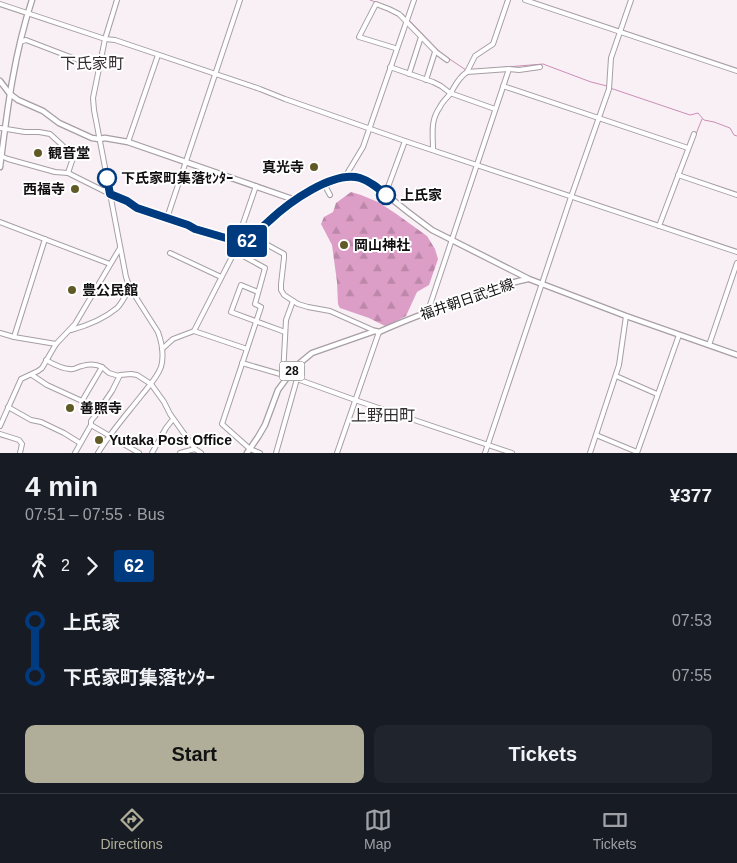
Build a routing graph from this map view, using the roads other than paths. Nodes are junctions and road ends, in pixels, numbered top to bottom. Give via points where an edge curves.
1 (32, 0) edge
2 (117, 0) edge
3 (240, 0) edge
4 (414, 0) edge
5 (508, 0) edge
6 (525, 0) edge
7 (631, 0) edge
8 (0, 4) edge
9 (27, 13) junction
10 (406, 21) junction
11 (620, 32) junction
12 (421, 37) junction
13 (105, 39) junction
14 (20, 42) junction
15 (395, 48) dead end
16 (435, 52) junction
17 (158, 55) junction
18 (447, 60) dead end
19 (390, 67) junction
20 (540, 67) dead end
21 (99, 68) junction
22 (509, 69) junction
23 (468, 71) junction
24 (737, 71) edge
25 (215, 74) junction
26 (409, 74) junction
27 (426, 80) junction
28 (0, 81) edge
29 (503, 86) junction
30 (450, 93) junction
31 (10, 94) junction
32 (495, 110) junction
33 (598, 118) junction
34 (0, 128) edge
35 (369, 128) junction
36 (6, 129) junction
37 (694, 134) dead end
38 (99, 139) junction
39 (405, 141) junction
40 (128, 142) junction
41 (688, 148) junction
42 (433, 150) junction
43 (2, 156) junction
44 (185, 162) junction
45 (477, 165) junction
46 (0, 167) edge
47 (68, 172) junction
48 (678, 175) junction
49 (345, 177) junction
50 (324, 184) junction
51 (256, 186) junction
52 (110, 194) junction
53 (330, 194) dead end
54 (386, 195) junction
55 (737, 195) edge
56 (571, 197) junction
57 (295, 200) junction
58 (167, 218) junction
59 (0, 222) edge
60 (659, 226) junction
61 (253, 237) junction
62 (45, 239) junction
63 (451, 240) junction
64 (237, 241) junction
65 (243, 243) junction
66 (120, 248) junction
67 (234, 251) junction
68 (170, 252) dead end
69 (737, 252) edge
70 (737, 263) edge
71 (110, 264) junction
72 (221, 277) junction
73 (530, 279) junction
74 (542, 283) junction
75 (130, 288) junction
76 (258, 292) junction
77 (293, 301) junction
78 (428, 311) junction
79 (626, 316) junction
80 (256, 322) junction
81 (69, 330) junction
82 (194, 331) junction
83 (377, 331) junction
84 (285, 332) junction
85 (0, 333) edge
86 (679, 335) junction
87 (14, 337) junction
88 (56, 344) junction
89 (709, 346) junction
90 (162, 349) junction
91 (247, 349) junction
92 (737, 355) edge
93 (46, 360) junction
94 (242, 362) junction
95 (102, 367) junction
96 (32, 375) junction
97 (285, 375) junction
98 (119, 376) junction
99 (616, 376) junction
100 (297, 379) junction
101 (151, 384) junction
102 (657, 394) junction
103 (355, 400) junction
104 (82, 401) junction
105 (8, 407) junction
106 (95, 416) junction
107 (173, 419) junction
108 (91, 425) junction
109 (0, 426) edge
110 (0, 434) edge
111 (110, 435) junction
112 (596, 435) junction
113 (80, 443) junction
114 (488, 445) junction
115 (195, 448) junction
116 (248, 451) edge
117 (637, 452) edge
118 (20, 453) edge
119 (75, 453) edge
120 (98, 453) edge
121 (139, 453) edge
122 (152, 453) edge
123 (180, 453) edge
124 (201, 453) edge
125 (260, 453) edge
126 (276, 453) edge
127 (337, 453) edge
128 (485, 453) edge
129 (512, 453) edge
130 (590, 453) edge

1 - 9 main road
2 - 13 street
3 - 25 street
4 - 10 street
5 - 23 street via 493,44 475,56
6 - 11 street
7 - 11 street
8 - 9 street
9 - 13 street
9 - 14 main road
10 - 12 street
10 - 15 street via 376,4 359,37
10 - 19 street
11 - 24 street
11 - 33 street via 611,58 609,88
12 - 16 street
12 - 26 street
13 - 17 street
13 - 21 street
14 - 21 street via 26,40
14 - 31 main road
16 - 18 street
16 - 27 street
17 - 25 street
17 - 40 street
19 - 26 street
19 - 35 street
20 - 22 street
21 - 38 street via 93,98
22 - 23 street
22 - 29 street
23 - 30 street
25 - 35 street
25 - 44 street
26 - 27 street
27 - 30 street
28 - 31 main road
29 - 32 street
29 - 33 street
30 - 32 street
30 - 42 street via 432,122
31 - 36 main road
31 - 38 main road via 59,123
32 - 45 street
33 - 41 street
33 - 56 street
34 - 36 street
35 - 39 street
35 - 49 street via 363,147
36 - 43 main road
36 - 47 street via 50,134 73,158
37 - 41 street
38 - 40 main road
38 - 52 street
39 - 42 street
39 - 54 street
40 - 44 main road
41 - 48 street
42 - 45 street
43 - 46 main road
43 - 47 street via 55,172
44 - 51 main road
44 - 58 street
45 - 56 street
45 - 63 street
47 - 52 street
48 - 55 street
48 - 60 street
49 - 50 main road
49 - 54 main road via 362,178
50 - 53 street
50 - 57 main road
51 - 57 main road
51 - 64 street
52 - 58 street
52 - 66 street
54 - 63 main road via 432,230
56 - 60 street
56 - 74 street
57 - 61 street
58 - 64 street
59 - 62 street
60 - 69 street
61 - 65 street
61 - 77 street via 284,254 281,290
62 - 71 street
62 - 87 street
63 - 73 main road
63 - 78 street
64 - 65 street
65 - 67 street
66 - 71 street
66 - 75 street
67 - 72 street
67 - 76 street via 266,268
68 - 72 street
70 - 89 street
71 - 81 street
72 - 82 street
73 - 74 main road, 福井朝日武生線
73 - 78 main road, 福井朝日武生線 / 28
74 - 79 main road, 福井朝日武生線
74 - 114 street
75 - 81 street via 118,307 80,328
75 - 90 street via 158,332
76 - 80 street via 254,304 261,307
76 - 80 street via 241,285 231,312
77 - 83 street via 308,308 330,311
77 - 84 street
78 - 83 main road, 福井朝日武生線 / 28
79 - 86 main road, 福井朝日武生線
79 - 99 street
80 - 84 street
80 - 91 street
81 - 88 street
82 - 90 street via 173,339
82 - 91 street
83 - 97 main road, 福井朝日武生線 / 28 via 312,353
83 - 103 street
84 - 97 street
85 - 87 street
86 - 89 main road, 福井朝日武生線
86 - 102 street
87 - 88 street
88 - 93 street
89 - 92 main road, 福井朝日武生線
90 - 101 street via 161,366
91 - 94 street
93 - 95 street via 73,370 84,365
93 - 96 street via 42,368
94 - 97 street
94 - 116 street via 222,424
95 - 98 street
95 - 104 street
96 - 104 street
96 - 105 street via 21,379
97 - 100 street
97 - 116 main road, 福井朝日武生線 / 28 via 265,425
98 - 101 street via 137,375
98 - 106 street
99 - 102 street
99 - 112 street
100 - 103 street
100 - 126 street
101 - 107 street
101 - 111 street
102 - 117 street
103 - 114 street
103 - 127 street
104 - 106 street
105 - 109 street
105 - 113 street
106 - 108 street
107 - 115 street
107 - 122 street
108 - 111 street
108 - 113 street
110 - 118 street via 19,440 22,444
111 - 120 street
111 - 121 street
112 - 117 street
112 - 130 street
113 - 119 street
114 - 128 street
114 - 129 street
115 - 123 street
115 - 124 street
116 - 125 street

